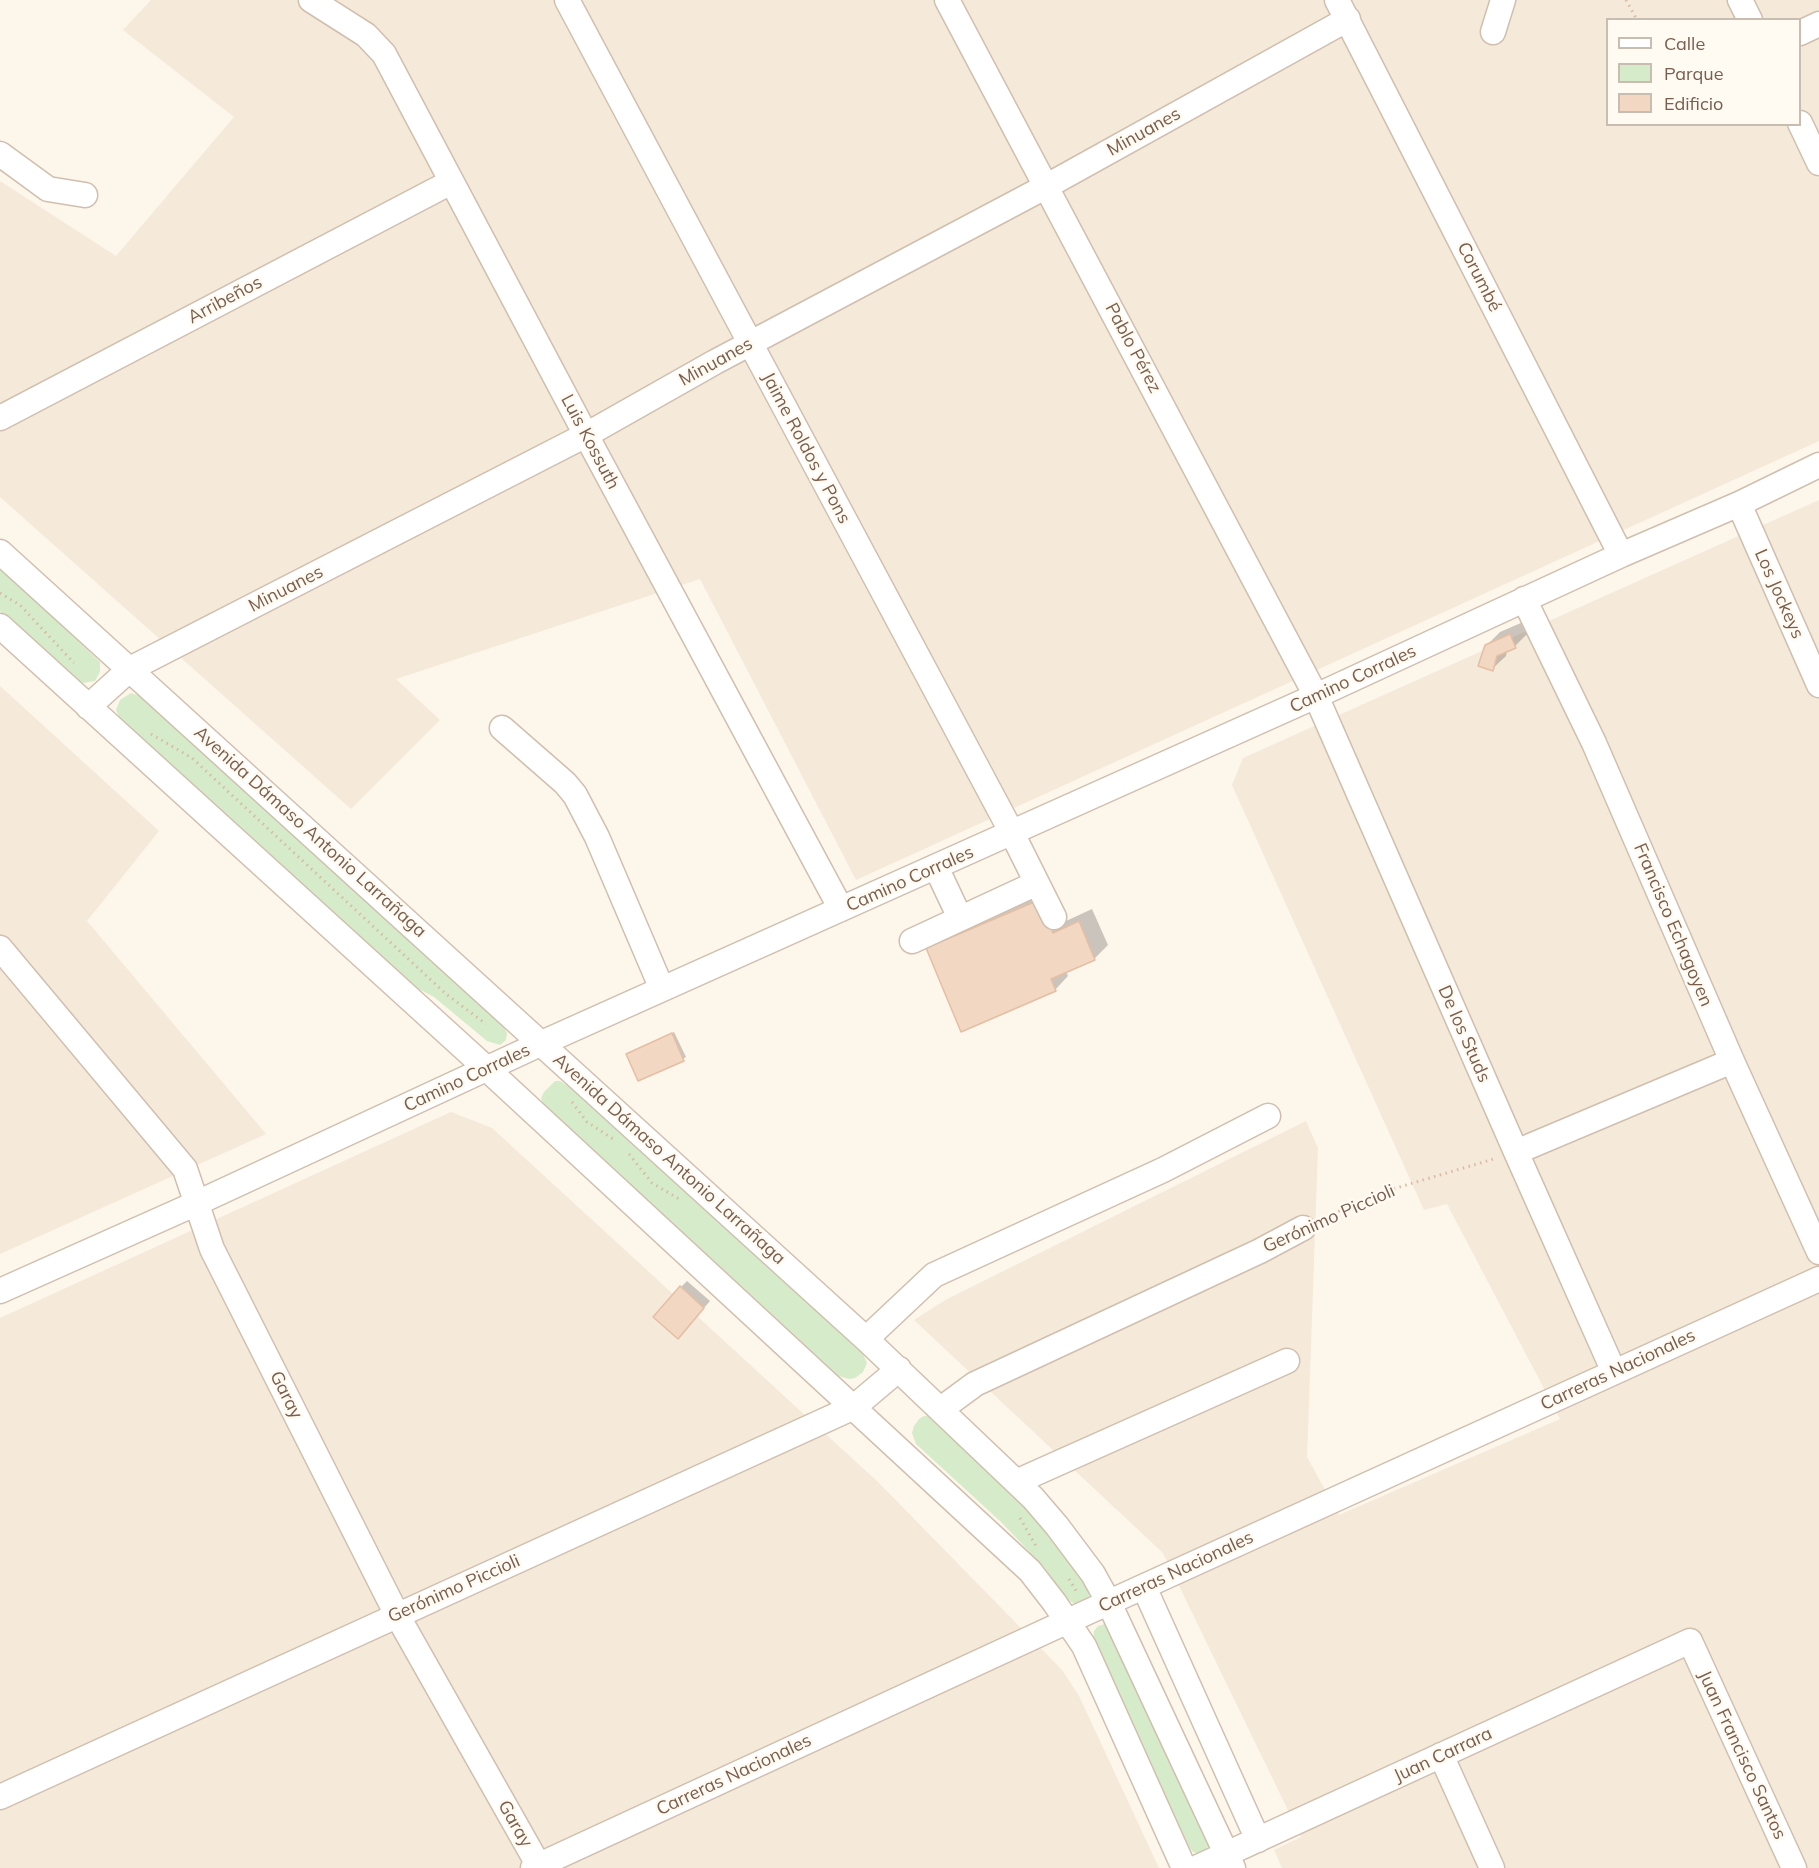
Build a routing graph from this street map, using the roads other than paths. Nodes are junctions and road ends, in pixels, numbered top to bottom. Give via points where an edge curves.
1 (311, 0) edge
2 (567, 0) edge
3 (947, 0) edge
4 (1503, 0) edge
5 (1740, 0) edge
6 (1342, 10) edge
7 (1748, 18) edge
8 (1819, 24) edge
9 (1493, 32) dead end
10 (1801, 33) edge
11 (1801, 125) edge
12 (0, 154) edge
13 (1819, 164) edge
14 (451, 182) junction
15 (1047, 186) junction
16 (85, 195) dead end
17 (749, 344) junction
18 (0, 418) edge
19 (586, 435) junction
20 (1819, 465) edge
21 (1739, 504) junction
22 (0, 552) edge
23 (1621, 555) junction
24 (1524, 599) junction
25 (0, 626) edge
26 (130, 669) junction
27 (1819, 685) edge
28 (1316, 696) junction
29 (88, 707) junction
30 (502, 728) dead end
31 (1012, 833) junction
32 (936, 867) junction
33 (1037, 883) junction
34 (841, 909) junction
35 (1054, 917) dead end
36 (960, 918) junction
37 (912, 941) dead end
38 (0, 948) edge
39 (662, 989) junction
40 (542, 1043) junction
41 (1732, 1061) junction
42 (487, 1069) junction
43 (1268, 1116) dead end
44 (1516, 1152) junction
45 (197, 1203) junction
46 (1303, 1228) road end
47 (1819, 1252) edge
48 (1819, 1279) edge
49 (0, 1291) edge
50 (866, 1339) junction
51 (1287, 1361) dead end
52 (899, 1369) junction
53 (1614, 1372) junction
54 (854, 1407) junction
55 (941, 1410) junction
56 (1017, 1482) junction
57 (1144, 1587) junction
58 (1109, 1603) junction
59 (397, 1615) junction
60 (1068, 1621) junction
61 (1690, 1641) joint
62 (1441, 1755) junction
63 (0, 1797) edge
64 (1258, 1839) junction
65 (1230, 1861) edge
66 (537, 1867) edge
67 (1185, 1868) edge
68 (1196, 1868) edge
69 (1492, 1868) edge
70 (1794, 1868) edge

1 - 14 street, Luis Kossuth via 366,35 384,54
2 - 17 street, Jaime Roldos y Pons
3 - 15 street, Pablo Pérez
4 - 9 street
5 - 7 street
6 - 15 street, Minuanes
6 - 23 street, Corumbé
8 - 10 street
11 - 13 street
12 - 16 street via 48,189
14 - 18 street, Arribeños
14 - 19 street, Luis Kossuth
15 - 17 street, Minuanes
15 - 28 street, Pablo Pérez
17 - 19 street, Minuanes
17 - 31 street, Jaime Roldos y Pons
19 - 26 street, Minuanes
19 - 34 street, Luis Kossuth
20 - 21 street, Camino Corrales
21 - 23 street, Camino Corrales
21 - 27 street, Los Jockeys
22 - 26 street, Avenida Dámaso Antonio Larrañaga
23 - 24 street, Camino Corrales
24 - 28 street, Camino Corrales
24 - 41 street, Francisco Echagoyen via 1594,743
25 - 29 street
26 - 29 street, Minuanes
26 - 40 street, Avenida Dámaso Antonio Larrañaga
28 - 31 street, Camino Corrales
28 - 44 street, De los Studs
29 - 42 street
30 - 39 street via 575,795
31 - 32 street, Camino Corrales
31 - 33 street, Jaime Roldos y Pons
32 - 34 street, Camino Corrales
32 - 36 street
33 - 35 street, Jaime Roldos y Pons
33 - 36 street
34 - 39 street, Camino Corrales
36 - 37 street
38 - 45 street, Garay via 185,1169
39 - 40 street, Camino Corrales
40 - 42 street, Camino Corrales
40 - 50 street, Avenida Dámaso Antonio Larrañaga
41 - 44 street
41 - 47 street, Francisco Echagoyen
42 - 45 street, Camino Corrales
42 - 54 street
43 - 50 street via 1163,1170 934,1275
44 - 53 street, De los Studs
45 - 49 street, Camino Corrales
45 - 59 street, Garay via 212,1249
46 - 55 street, Gerónimo Piccioli via 975,1384
48 - 53 street, Carreras Nacionales
50 - 52 street, Avenida Dámaso Antonio Larrañaga
51 - 56 street
52 - 54 street, Gerónimo Piccioli
52 - 55 street, Avenida Dámaso Antonio Larrañaga
53 - 57 street, Carreras Nacionales
54 - 59 street, Gerónimo Piccioli
54 - 60 street via 1030,1571
55 - 56 street, Avenida Dámaso Antonio Larrañaga
56 - 58 street, Avenida Dámaso Antonio Larrañaga via 1058,1526
57 - 58 street, Carreras Nacionales
57 - 64 street
58 - 60 street, Carreras Nacionales
58 - 65 street, Avenida Dámaso Antonio Larrañaga
59 - 63 street, Gerónimo Piccioli
59 - 66 street, Garay
60 - 66 street, Carreras Nacionales
60 - 67 street via 1084,1646
61 - 62 street, Juan Carrara
61 - 70 street, Juan Francisco Santos
62 - 64 street, Juan Carrara
62 - 69 street
64 - 65 street, Juan Carrara
65 - 68 street, Juan Carrara

